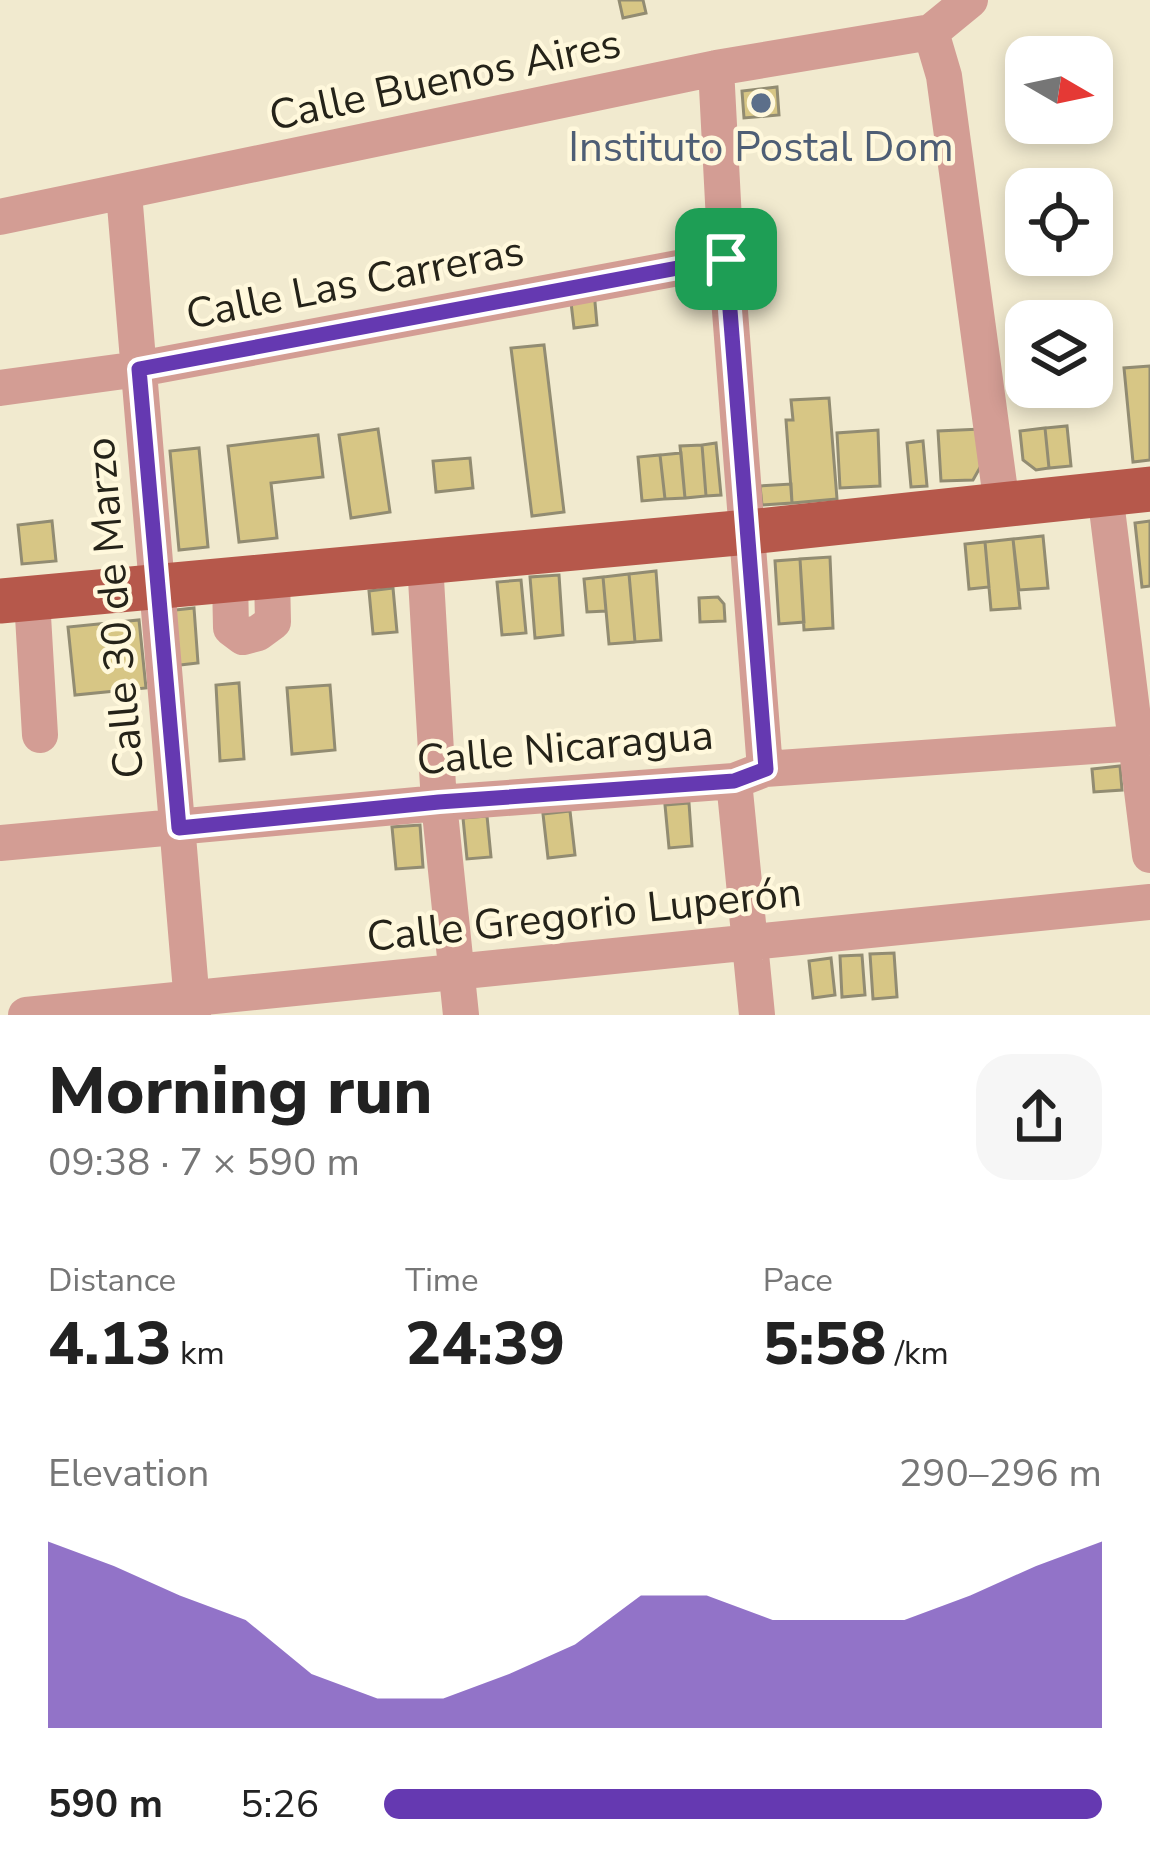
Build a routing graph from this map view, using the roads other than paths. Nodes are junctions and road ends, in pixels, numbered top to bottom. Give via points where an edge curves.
1 (970, 0) edge
2 (931, 32) junction
3 (716, 68) junction
4 (124, 193) junction
5 (0, 217) edge
6 (726, 259) junction
7 (139, 369) junction
8 (0, 388) edge
9 (1150, 488) edge
10 (1105, 493) junction
11 (1002, 506) junction
12 (748, 532) junction
13 (424, 562) junction
14 (159, 586) junction
15 (16, 600) edge
16 (40, 735) dead end
17 (1137, 743) junction
18 (750, 775) junction
19 (439, 802) junction
20 (179, 828) junction
21 (0, 843) edge
22 (1150, 855) edge
23 (1150, 902) edge
24 (748, 945) junction
25 (458, 973) junction
26 (193, 1007) edge
27 (26, 1015) edge
28 (460, 1015) edge
29 (757, 1015) edge

1 - 2 street, Calle Buenos Aires
2 - 3 street, Calle Buenos Aires
2 - 11 street via 944,76
3 - 4 street, Calle Buenos Aires
3 - 6 street
4 - 5 street, Calle Buenos Aires
4 - 7 street, Calle 30 de Marzo
6 - 7 street, Calle Las Carreras
6 - 12 street
7 - 8 street, Calle Las Carreras
7 - 14 street, Calle 30 de Marzo
9 - 10 main road
10 - 11 main road
10 - 17 street
11 - 12 main road
12 - 13 main road
12 - 18 street
13 - 14 main road
13 - 19 street
14 - 15 main road
14 - 20 street, Calle 30 de Marzo
15 - 16 street
17 - 18 street, Calle Nicaragua
17 - 22 street
18 - 19 street, Calle Nicaragua
18 - 24 street
19 - 20 street, Calle Nicaragua
19 - 25 street
20 - 21 street, Calle Nicaragua
20 - 26 street, Calle 30 de Marzo
23 - 24 street, Calle Gregorio Luperón
24 - 25 street, Calle Gregorio Luperón
24 - 29 street
25 - 26 street, Calle Gregorio Luperón
25 - 28 street
26 - 27 street, Calle Gregorio Luperón

